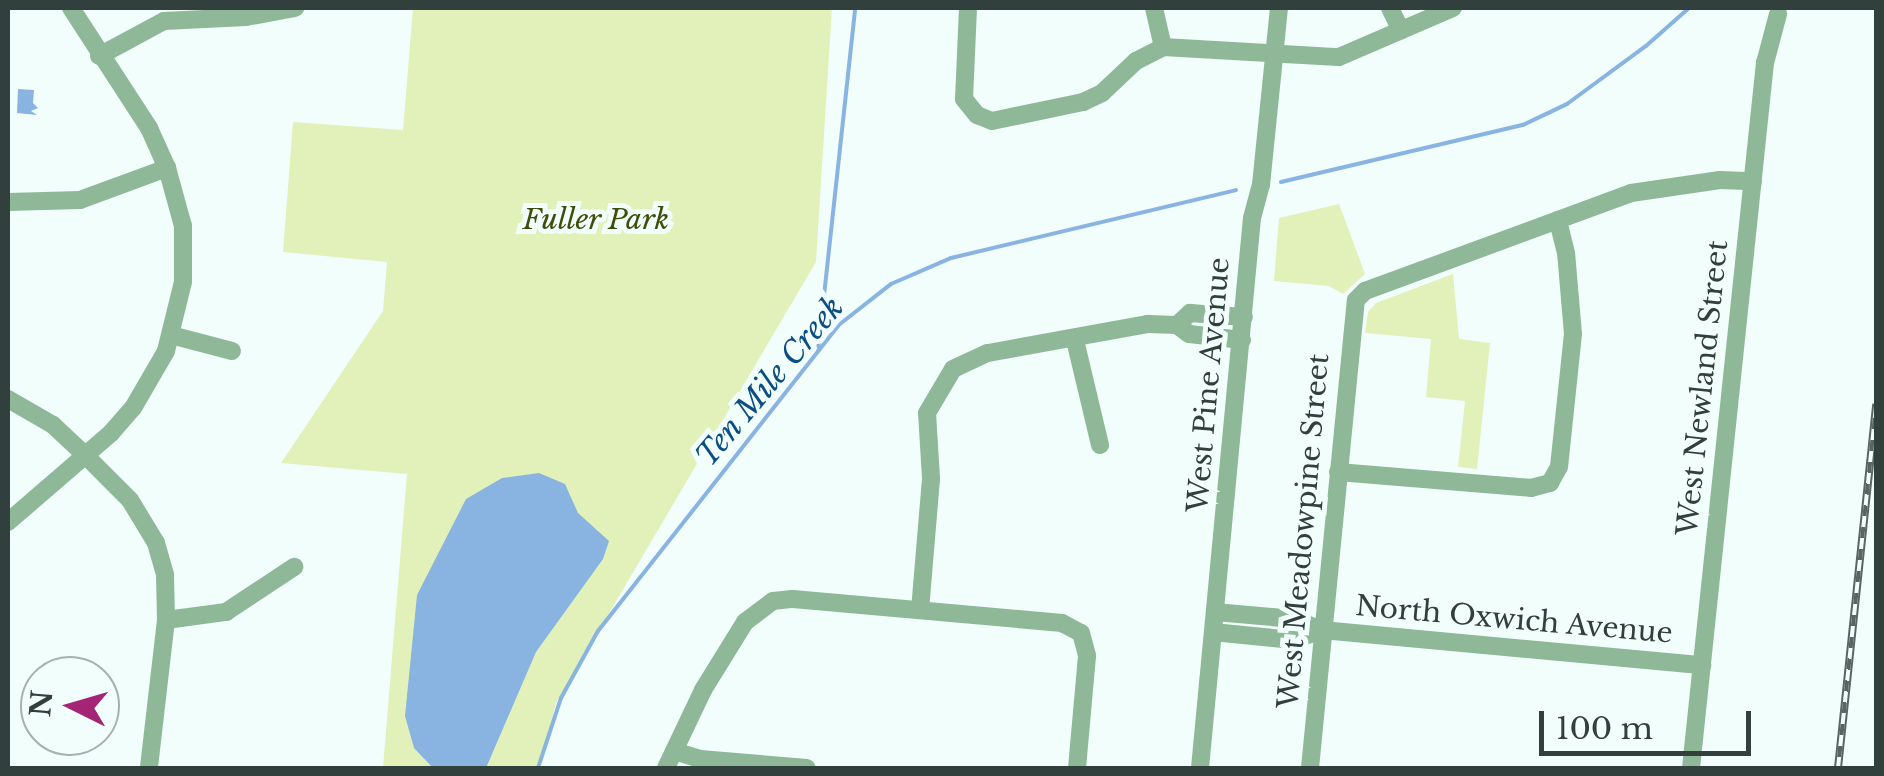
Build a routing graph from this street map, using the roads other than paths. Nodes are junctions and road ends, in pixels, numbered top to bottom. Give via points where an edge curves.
1 (71, 8) edge
2 (295, 8) edge
3 (968, 8) edge
4 (1154, 8) edge
5 (1278, 8) edge
6 (1390, 8) edge
7 (1453, 8) edge
8 (1778, 14) dead end
9 (1401, 31) junction
10 (1164, 47) junction
11 (1274, 54) junction
12 (99, 56) junction
13 (166, 168) junction
14 (1753, 182) junction
15 (8, 202) edge
16 (1558, 220) junction
17 (1244, 317) junction
18 (1176, 324) junction
19 (172, 335) junction
20 (1075, 340) junction
21 (1242, 340) junction
22 (232, 351) dead end
23 (8, 399) edge
24 (1100, 444) dead end
25 (86, 456) junction
26 (1338, 472) junction
27 (8, 522) edge
28 (294, 567) dead end
29 (920, 610) junction
30 (1215, 612) junction
31 (166, 620) junction
32 (1322, 630) junction
33 (1213, 632) junction
34 (1702, 665) junction
35 (670, 760) edge
36 (149, 768) edge
37 (807, 768) edge
38 (1077, 768) edge
39 (1200, 768) edge
40 (1310, 768) edge
41 (1691, 768) edge

1 - 12 street
2 - 12 street via 164,21
3 - 10 street via 964,99 976,115 1002,121 1084,102
4 - 10 street
5 - 11 street, West Pine Avenue
6 - 9 street
7 - 9 street
8 - 14 street, West Newland Street via 1765,62
9 - 11 street via 1339,57
10 - 11 street
11 - 17 street, West Pine Avenue
12 - 13 street via 149,128
13 - 15 street via 80,200
13 - 19 street via 184,243
14 - 16 street via 1631,193
14 - 34 street, West Newland Street
16 - 26 street, West Meadowpine Street via 1365,291 1356,300
16 - 26 street via 1573,334 1559,467 1550,483 1532,488
17 - 18 street via 1190,313
17 - 21 street, West Pine Avenue
18 - 20 street
18 - 21 street via 1189,334
19 - 22 street
19 - 25 street via 133,408
20 - 24 street
20 - 29 street via 988,352 953,369 927,413 931,478
21 - 30 street, West Pine Avenue
23 - 25 street via 53,425
25 - 27 street
25 - 31 street via 148,528 165,575
26 - 32 street, West Meadowpine Street
28 - 31 street via 226,612
29 - 35 street via 774,601 745,622
29 - 38 street via 1062,623 1080,632 1088,656
30 - 32 street, North Oxwich Avenue via 1293,619
30 - 33 street, West Pine Avenue
31 - 36 street
32 - 33 street, North Oxwich Avenue via 1293,640
32 - 34 street, North Oxwich Avenue
32 - 40 street, West Meadowpine Street
33 - 39 street, West Pine Avenue
34 - 41 street, West Newland Street
35 - 37 street

